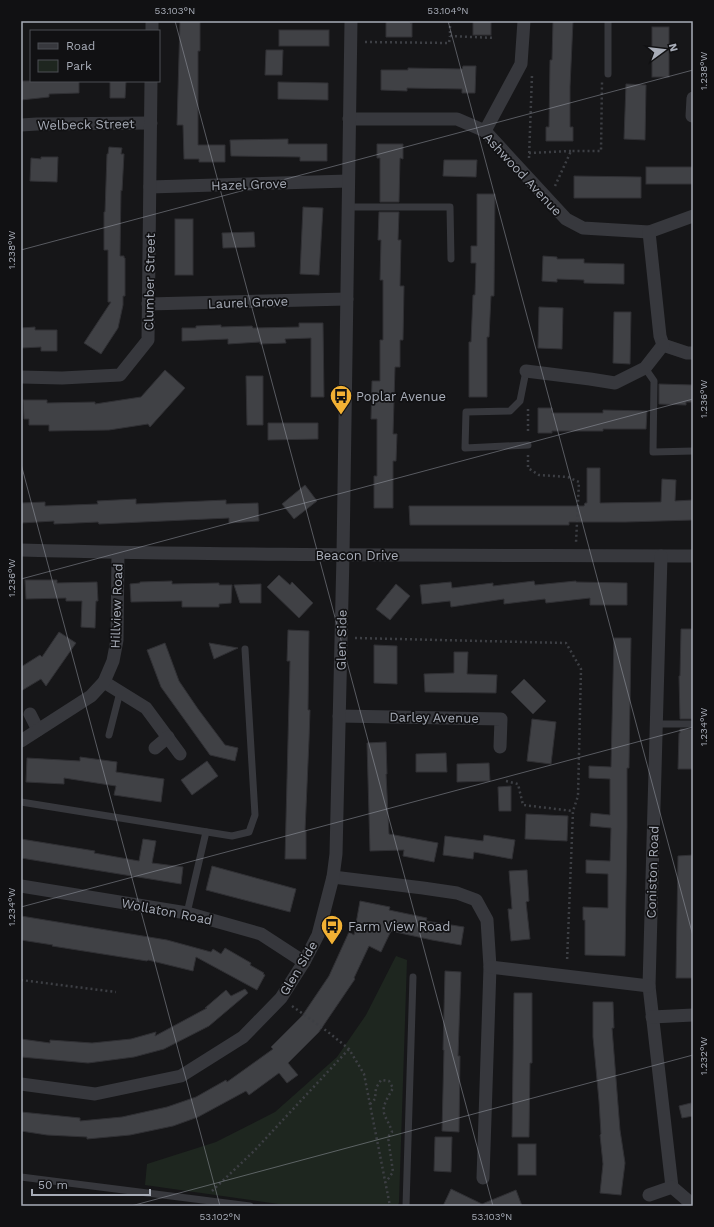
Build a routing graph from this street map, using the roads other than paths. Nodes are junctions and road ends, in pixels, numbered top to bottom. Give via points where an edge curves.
1 (351, 21) edge
2 (524, 21) edge
3 (608, 21) edge
4 (608, 74) road end
5 (151, 82) edge
6 (693, 98) edge
7 (692, 116) dead end
8 (349, 119) junction
9 (151, 123) junction
10 (21, 125) edge
11 (485, 132) junction
12 (348, 181) junction
13 (150, 187) junction
14 (348, 207) junction
15 (693, 216) edge
16 (649, 232) junction
17 (451, 259) dead end
18 (347, 299) junction
19 (148, 304) junction
20 (663, 346) junction
21 (693, 353) edge
22 (645, 368) junction
23 (526, 371) joint
24 (21, 377) edge
25 (528, 445) road end
26 (693, 451) edge
27 (21, 550) edge
28 (118, 553) junction
29 (343, 555) junction
30 (661, 556) junction
31 (693, 556) edge
32 (245, 649) dead end
33 (104, 682) junction
34 (120, 692) junction
35 (30, 714) dead end
36 (339, 716) junction
37 (656, 724) junction
38 (693, 724) edge
39 (38, 730) junction
40 (109, 735) dead end
41 (168, 737) junction
42 (21, 741) edge
43 (500, 747) dead end
44 (155, 748) dead end
45 (180, 754) dead end
46 (21, 802) edge
47 (206, 832) junction
48 (333, 877) junction
49 (21, 886) edge
50 (187, 913) junction
51 (304, 962) junction
52 (490, 967) junction
53 (413, 977) dead end
54 (649, 986) junction
55 (693, 1015) edge
56 (652, 1017) junction
57 (21, 1084) edge
58 (21, 1177) edge
59 (483, 1178) dead end
60 (672, 1187) junction
61 (649, 1195) dead end
62 (199, 1201) edge
63 (693, 1205) edge
64 (250, 1206) edge
65 (406, 1206) edge

1 - 8 street
2 - 11 street via 521,64
3 - 4 lane
5 - 9 street, Clumber Street
6 - 7 street
8 - 11 street, Ashwood Avenue via 456,119
8 - 12 street
9 - 10 street, Welbeck Street
9 - 13 street, Clumber Street
11 - 16 street, Ashwood Avenue via 566,219 583,228
12 - 13 street, Hazel Grove
12 - 14 street
13 - 19 street, Clumber Street
14 - 17 lane via 450,207
14 - 18 street
15 - 16 street, Ashwood Avenue
16 - 20 street
18 - 19 street, Laurel Grove
18 - 29 street
19 - 24 street, Clumber Street via 148,340 120,375
20 - 21 street
20 - 22 street
22 - 23 street via 615,383
22 - 26 lane via 654,381 653,452
23 - 25 lane via 520,401 510,411 466,412 465,448
27 - 28 street, Beacon Drive
28 - 29 street, Beacon Drive
28 - 33 street, Hillview Road via 117,640 113,661
29 - 30 street, Beacon Drive
29 - 36 street, Glen Side
30 - 31 street, Beacon Drive
30 - 37 street, Coniston Road
32 - 47 lane via 255,815 249,832 232,836
33 - 34 street
33 - 39 street, Hillview Road via 91,696
34 - 40 lane
34 - 41 street via 146,708
35 - 39 street
36 - 43 street, Darley Avenue via 501,719
36 - 48 street, Glen Side via 336,854
37 - 38 lane
37 - 54 street, Coniston Road
39 - 42 street, Hillview Road
41 - 44 street
41 - 45 street
46 - 47 lane
47 - 50 lane
48 - 51 street, Glen Side via 318,935
48 - 52 street via 457,893 476,900 487,920
49 - 50 street, Wollaton Road
50 - 51 street, Wollaton Road via 261,934
51 - 57 street, Glen Side via 280,998 243,1036 181,1076 95,1094
52 - 54 street
52 - 59 street
53 - 65 lane
54 - 56 street, Coniston Road
55 - 56 street
56 - 60 street, Coniston Road
58 - 62 lane
60 - 61 street
60 - 63 street
62 - 64 lane

